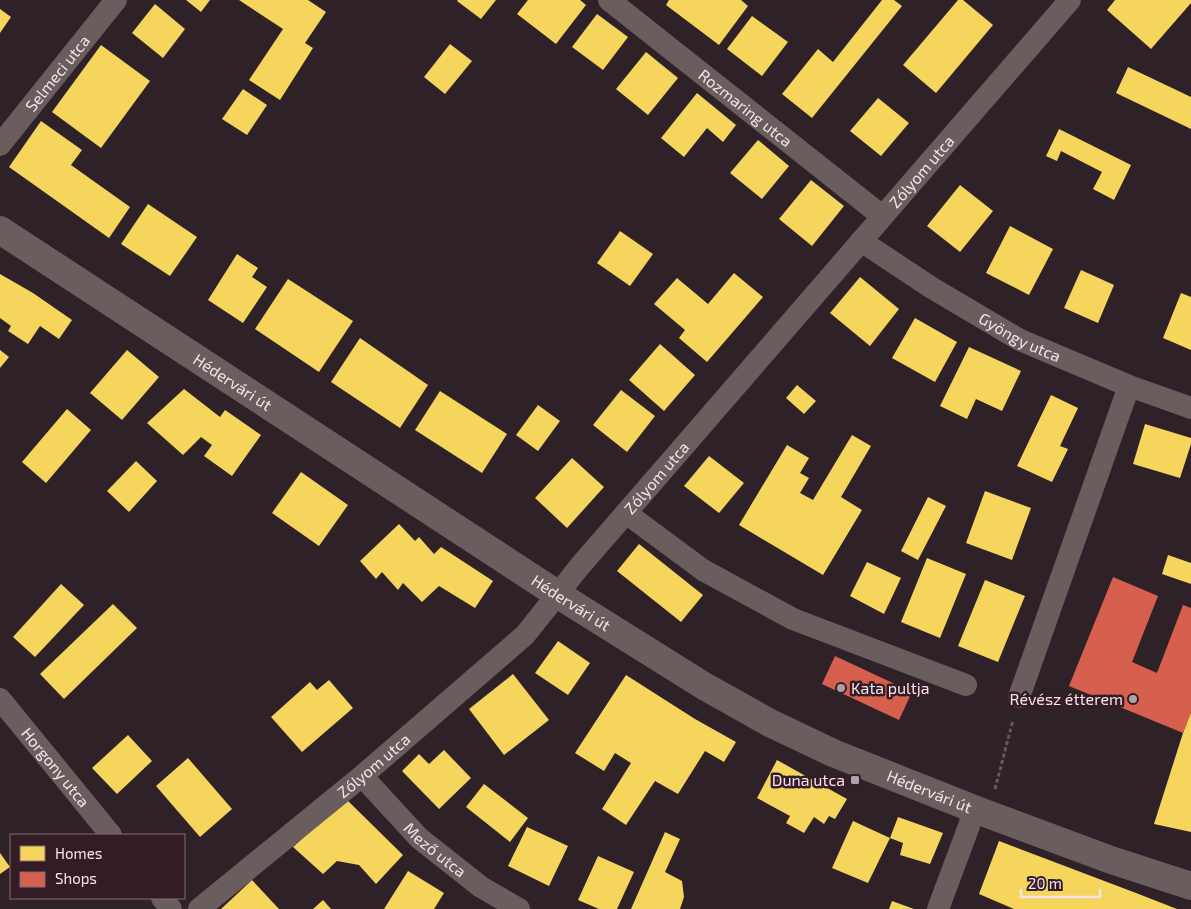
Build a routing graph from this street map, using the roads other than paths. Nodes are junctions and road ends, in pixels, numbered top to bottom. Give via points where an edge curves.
1 (116, 0) edge
2 (609, 0) edge
3 (1070, 0) edge
4 (0, 145) edge
5 (882, 216) junction
6 (0, 230) edge
7 (861, 240) junction
8 (1129, 386) junction
9 (1191, 408) edge
10 (626, 514) junction
11 (557, 594) junction
12 (966, 684) dead end
13 (1019, 697) road end
14 (0, 699) edge
15 (362, 776) junction
16 (984, 801) junction
17 (110, 834) edge
18 (1191, 886) edge
19 (163, 899) edge
20 (171, 909) edge
21 (199, 909) edge
22 (519, 909) edge
23 (938, 909) edge

1 - 4 street, Selmeci utca
2 - 5 street, Rozmaring utca
3 - 5 street, Zólyom utca
5 - 7 street, Zólyom utca
6 - 11 street, Hédervári út
7 - 8 street, Gyöngy utca via 932,288 1020,340
7 - 10 street, Zólyom utca
8 - 9 street, Gyöngy utca
8 - 13 street
10 - 11 street, Zólyom utca
10 - 12 street via 703,570 792,619
11 - 15 street, Zólyom utca via 525,634
11 - 16 street, Hédervári út via 704,686 770,723 833,753
14 - 17 street, Horgony utca
15 - 21 street, Zólyom utca
15 - 22 street, Mező utca via 419,838 481,887
16 - 18 street, Hédervári út via 1112,860
16 - 23 street via 969,826
19 - 20 street

